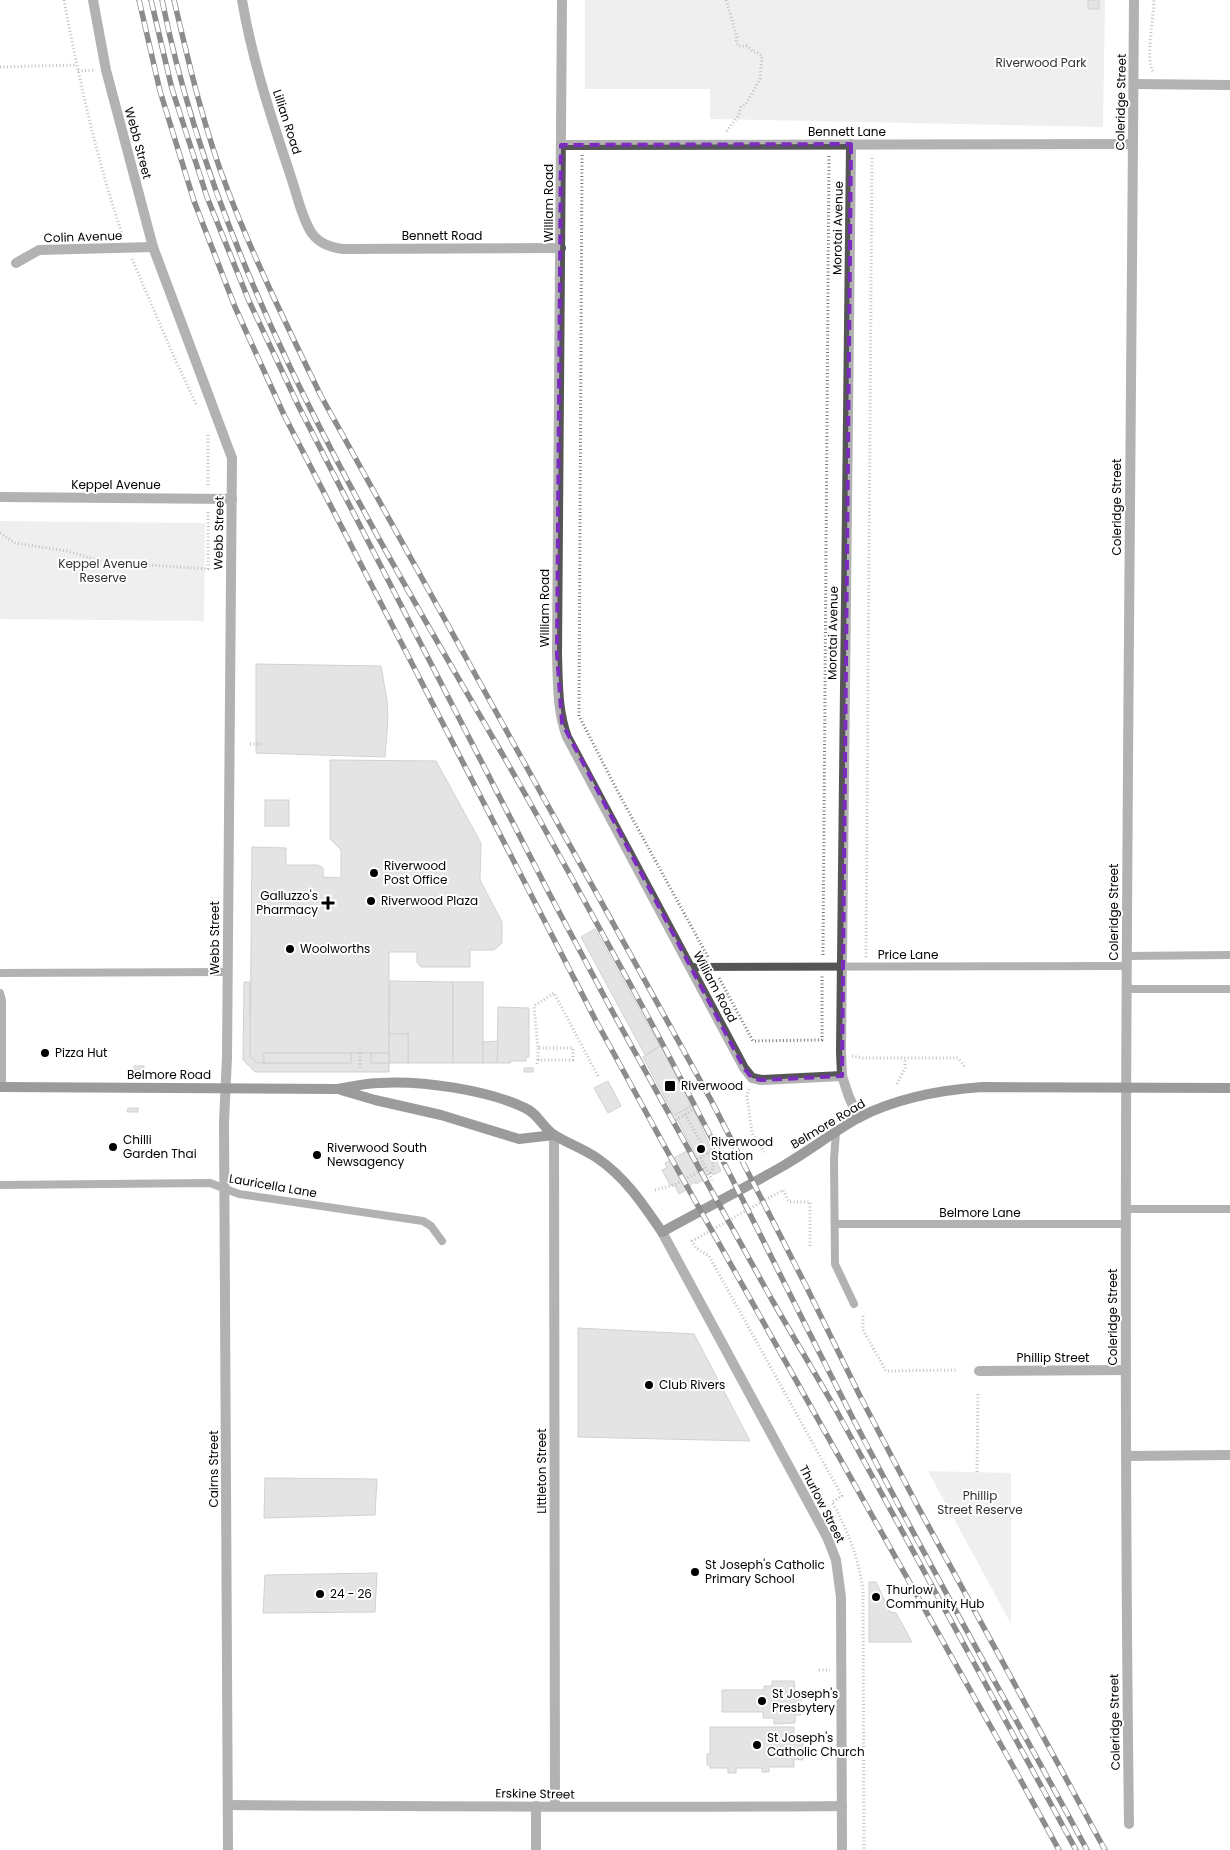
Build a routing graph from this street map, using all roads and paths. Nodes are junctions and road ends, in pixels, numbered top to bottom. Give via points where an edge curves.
1 (64, 0) edge
2 (93, 0) edge
3 (242, 0) edge
4 (562, 0) edge
5 (726, 0) edge
6 (1134, 0) edge
7 (1154, 0) edge
8 (76, 65) junction
9 (0, 67) edge
10 (1154, 72) dead end
11 (1134, 84) junction
12 (1230, 85) edge
13 (722, 144) junction
14 (851, 144) junction
15 (1132, 144) junction
16 (561, 145) junction
17 (581, 145) junction
18 (872, 152) dead end
19 (324, 245) joint
20 (153, 247) junction
21 (127, 248) junction
22 (561, 248) junction
23 (16, 263) dead end
24 (200, 411) dead end
25 (208, 428) dead end
26 (0, 497) edge
27 (208, 498) junction
28 (232, 499) junction
29 (0, 533) edge
30 (250, 744) dead end
31 (264, 744) dead end
32 (1230, 956) edge
33 (866, 960) dead end
34 (1126, 961) junction
35 (823, 966) junction
36 (842, 966) junction
37 (690, 967) junction
38 (713, 967) junction
39 (227, 972) junction
40 (0, 973) edge
41 (1126, 989) junction
42 (1230, 989) edge
43 (0, 993) edge
44 (538, 1048) junction
45 (360, 1053) dead end
46 (863, 1058) dead end
47 (905, 1058) junction
48 (965, 1067) dead end
49 (360, 1068) dead end
50 (842, 1076) junction
51 (599, 1078) dead end
52 (752, 1078) junction
53 (897, 1084) dead end
54 (1, 1088) edge
55 (226, 1088) junction
56 (1125, 1088) junction
57 (1230, 1088) edge
58 (338, 1089) junction
59 (694, 1109) dead end
60 (685, 1114) junction
61 (859, 1118) junction
62 (676, 1120) dead end
63 (836, 1132) junction
64 (554, 1135) junction
65 (714, 1150) dead end
66 (764, 1152) dead end
67 (708, 1153) junction
68 (697, 1159) dead end
69 (706, 1168) junction
70 (710, 1175) junction
71 (712, 1180) dead end
72 (0, 1184) edge
73 (224, 1189) junction
74 (655, 1190) dead end
75 (1126, 1209) junction
76 (1230, 1209) edge
77 (835, 1224) junction
78 (1126, 1224) junction
79 (662, 1232) junction
80 (442, 1241) dead end
81 (692, 1241) dead end
82 (810, 1246) dead end
83 (854, 1304) dead end
84 (862, 1316) dead end
85 (958, 1370) dead end
86 (1126, 1370) junction
87 (980, 1371) dead end
88 (978, 1394) dead end
89 (1127, 1456) junction
90 (1230, 1456) edge
91 (977, 1472) dead end
92 (228, 1805) junction
93 (536, 1806) junction
94 (555, 1806) junction
95 (842, 1806) junction
96 (1129, 1824) dead end
97 (228, 1850) edge
98 (536, 1850) edge
99 (842, 1850) edge

1 - 8 path
2 - 20 street, Webb Street via 106,70
3 - 19 street, Lillian Road via 262,85 287,163 309,227
4 - 16 street, William Road
5 - 13 path via 736,43 762,56 760,79 739,115 727,128
6 - 11 street, Coleridge Street
7 - 10 path via 1150,64
8 - 9 path
8 - 21 path via 111,200
11 - 12 street
11 - 15 street, Coleridge Street
13 - 14 street, Bennett Lane
13 - 17 street, Bennett Lane
14 - 15 street, Bennett Lane
14 - 35 path via 829,157
14 - 36 street, Morotai Avenue
15 - 34 street, Coleridge Street
16 - 17 street, Bennett Lane
16 - 22 street, William Road
17 - 38 path via 579,716
18 - 33 path
19 - 22 street, Bennett Road via 343,249
20 - 21 street, Colin Avenue
20 - 28 street, Webb Street via 232,458
21 - 23 street, Colin Avenue via 39,250
21 - 24 path
22 - 37 street, William Road via 557,654 562,723
25 - 27 path
26 - 27 street, Keppel Avenue
27 - 28 street, Keppel Avenue
27 - 29 path via 208,569 104,562 67,551 15,543
28 - 39 street, Webb Street
30 - 31 path
32 - 34 lane, Price Lane
34 - 36 lane, Price Lane
34 - 41 street, Coleridge Street
35 - 36 lane, Price Lane
35 - 38 lane, Price Lane
35 - 38 path via 822,1040 753,1040
36 - 50 street, Morotai Avenue
37 - 38 lane, Price Lane
37 - 52 street, William Road
39 - 40 lane
39 - 55 street, Webb Street
41 - 42 lane
41 - 56 street, Coleridge Street
43 - 54 lane
44 - 44 path via 573,1048 573,1060 538,1062
44 - 51 path via 534,1006 554,993
45 - 49 path
46 - 47 path
47 - 48 path via 958,1058
47 - 53 path via 905,1068
50 - 52 street
50 - 61 street, Morotai Avenue
52 - 66 path via 747,1096 752,1133
54 - 55 main road, Belmore Road
55 - 58 main road, Belmore Road
55 - 73 street, Cairns Street
56 - 57 main road, Belmore Road
56 - 61 main road, Belmore Road via 958,1089 900,1101
56 - 75 street, Coleridge Street
58 - 64 main road, Belmore Road via 519,1139
58 - 64 main road, Belmore Road via 380,1082 468,1091 528,1109
59 - 60 path
60 - 62 path
60 - 69 path via 704,1148 701,1159
61 - 63 main road, Belmore Road
63 - 77 lane
63 - 79 main road, Belmore Road via 771,1173
64 - 79 main road, Belmore Road via 596,1157 620,1176 636,1193
64 - 94 street, Littleton Street
65 - 67 path
67 - 68 path
67 - 70 path via 714,1165
69 - 70 path
69 - 74 path via 674,1185
70 - 71 path
72 - 73 lane, Lauricella Lane via 210,1183
73 - 80 lane, Lauricella Lane via 423,1222 431,1226
73 - 92 street, Cairns Street
75 - 76 lane
75 - 78 street, Coleridge Street
77 - 78 lane, Belmore Lane
77 - 83 lane via 835,1264
78 - 86 street, Coleridge Street
79 - 95 street, Thurlow Street via 827,1537 836,1560 841,1597
81 - 82 path via 784,1190 789,1202 810,1202
84 - 85 path via 863,1330 886,1371
86 - 87 street, Phillip Street
86 - 89 street, Coleridge Street
88 - 91 path
89 - 90 street
89 - 96 street, Coleridge Street
92 - 93 street, Erskine Street
92 - 97 street, Cairns Street
93 - 94 street, Erskine Street
93 - 98 street
94 - 95 street, Erskine Street
95 - 99 street, Thurlow Street

